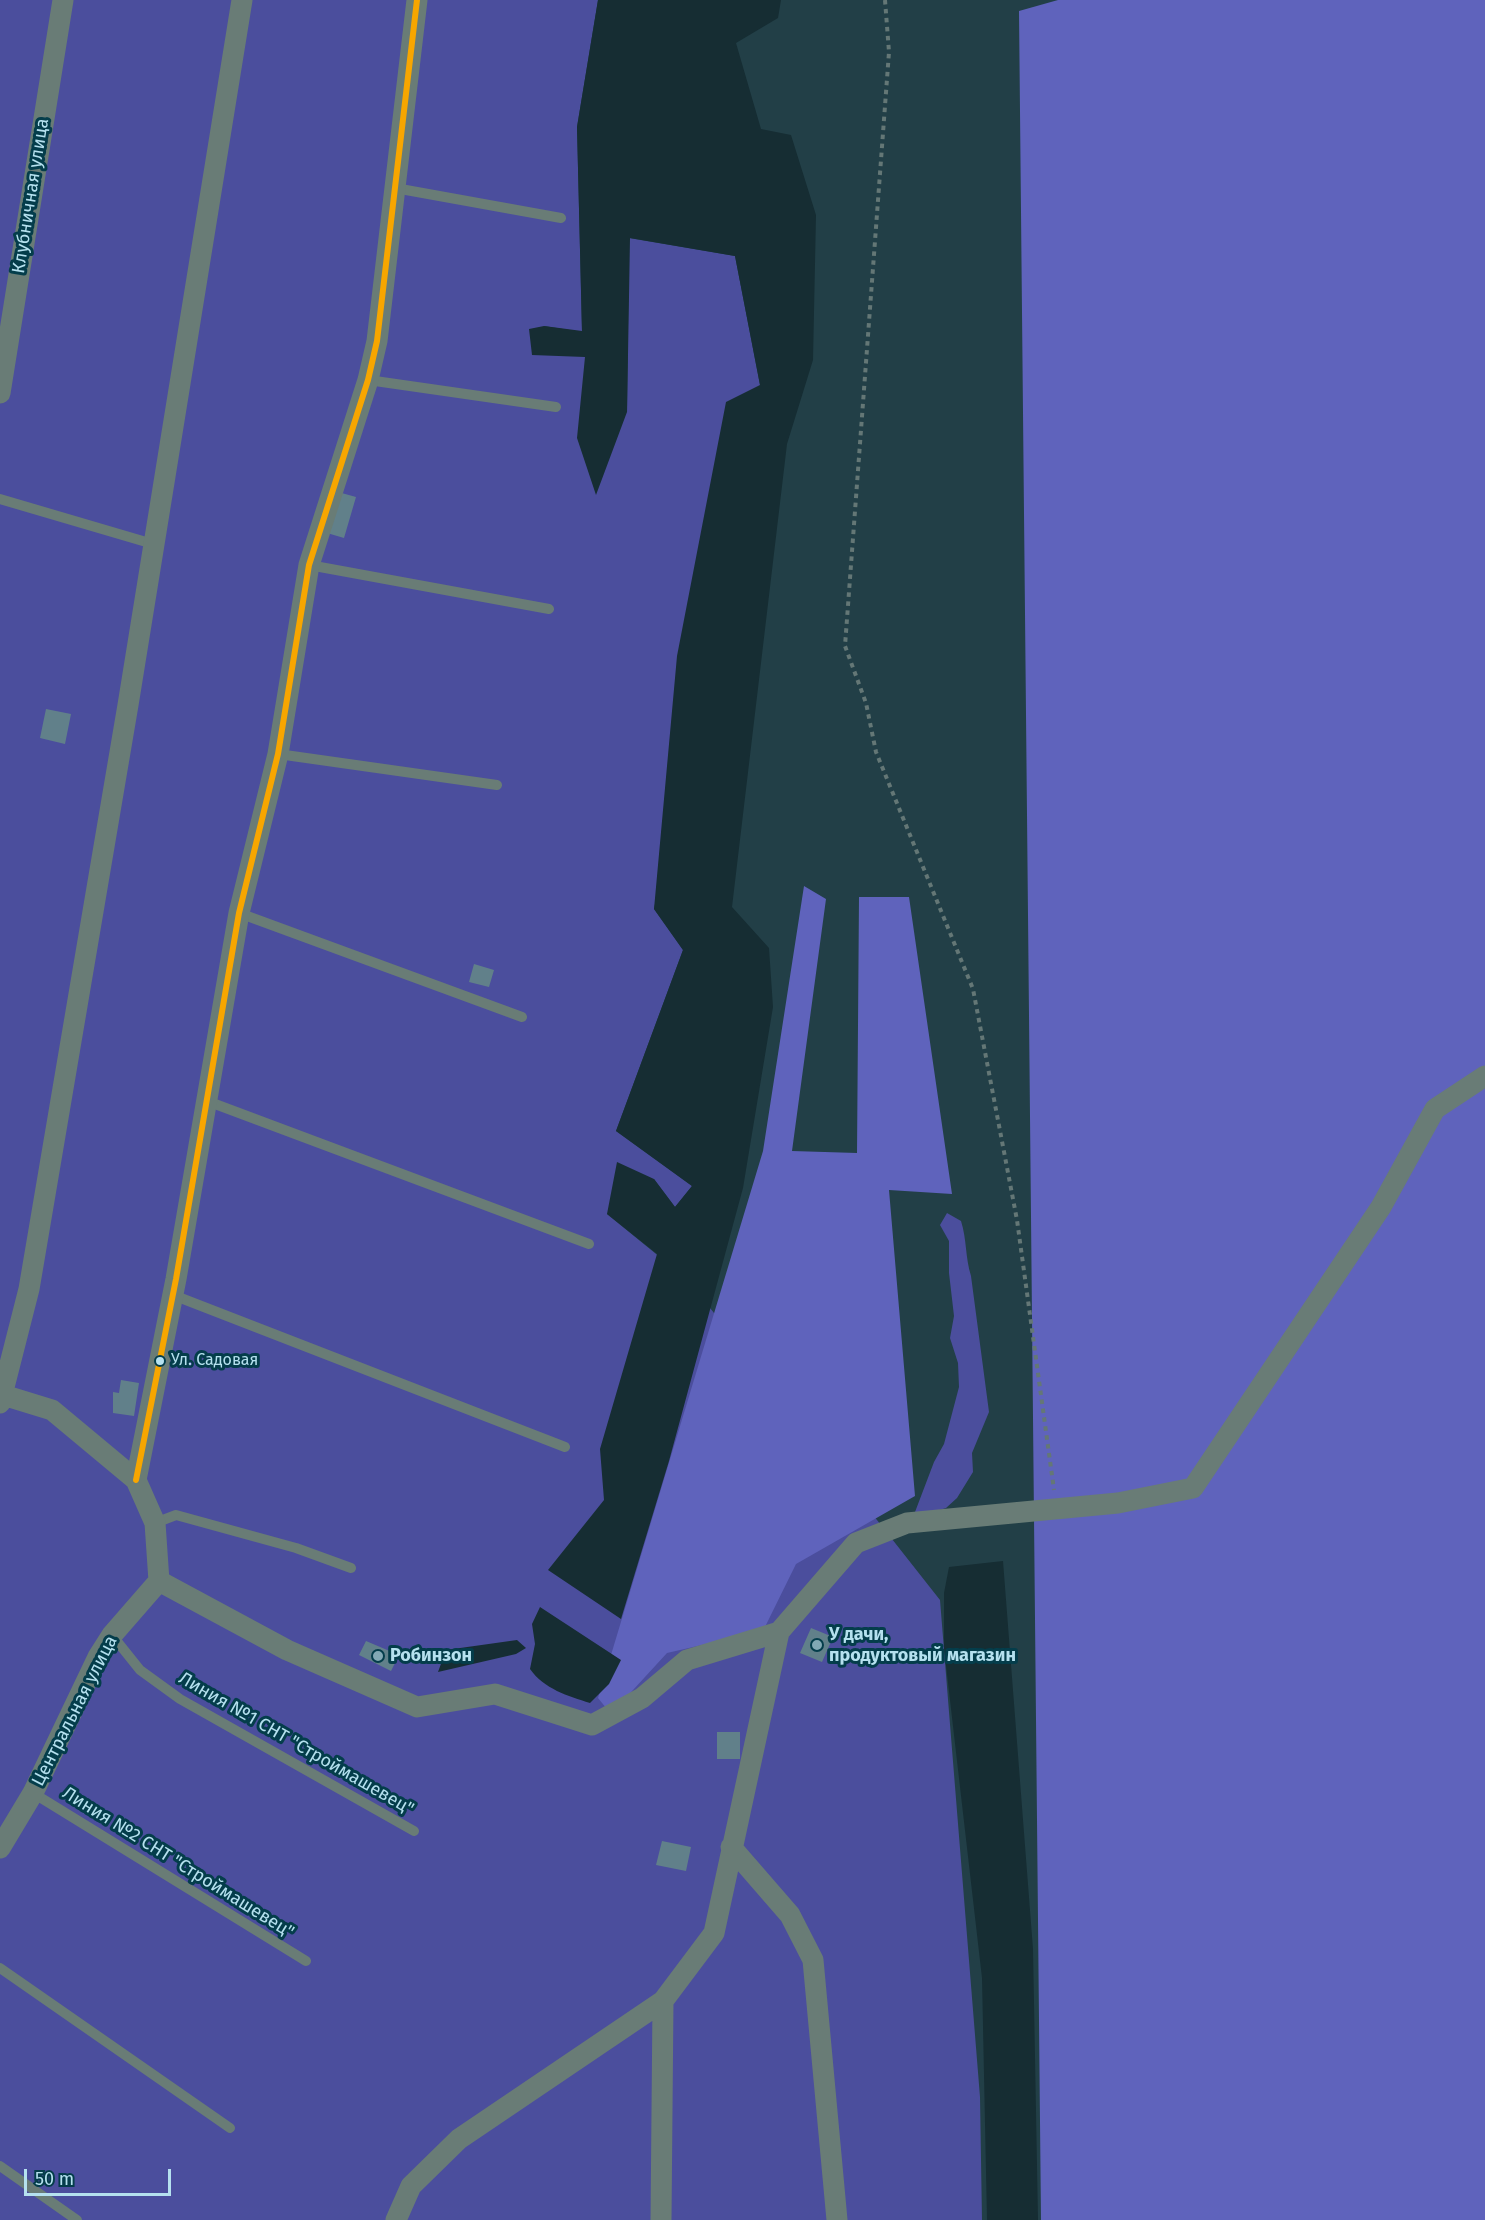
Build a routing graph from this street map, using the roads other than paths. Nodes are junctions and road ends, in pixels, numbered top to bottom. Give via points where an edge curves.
1 (63, 0) edge
2 (242, 0) edge
3 (417, 0) edge
4 (395, 188) junction
5 (561, 218) dead end
6 (368, 380) junction
7 (0, 393) edge
8 (556, 406) dead end
9 (0, 499) edge
10 (153, 544) junction
11 (309, 564) junction
12 (549, 609) dead end
13 (278, 754) junction
14 (497, 786) dead end
15 (239, 913) junction
16 (522, 1017) dead end
17 (1485, 1076) edge
18 (207, 1101) junction
19 (589, 1244) dead end
20 (173, 1295) junction
21 (1, 1398) edge
22 (565, 1448) dead end
23 (136, 1480) junction
24 (155, 1523) junction
25 (351, 1568) dead end
26 (159, 1581) junction
27 (779, 1632) junction
28 (112, 1635) junction
29 (33, 1793) junction
30 (414, 1831) dead end
31 (730, 1847) junction
32 (0, 1848) edge
33 (306, 1961) dead end
34 (0, 1968) edge
35 (663, 2001) junction
36 (230, 2128) dead end
37 (0, 2166) edge
38 (77, 2220) edge
39 (396, 2220) edge
40 (661, 2220) edge
41 (837, 2220) edge

1 - 7 street, Клубничная улица
2 - 10 street
3 - 4 street
4 - 5 lane
4 - 6 street via 377,341
6 - 8 lane
6 - 11 street
9 - 10 lane
10 - 21 street via 31,1277
11 - 12 lane
11 - 13 street
13 - 14 lane
13 - 15 street
15 - 16 lane
15 - 18 street
17 - 27 street via 1435,1109 1380,1207 1193,1488 1118,1503 907,1522 856,1543
18 - 19 lane
18 - 20 street
20 - 22 lane
20 - 23 street
21 - 23 street via 52,1410
23 - 24 street
24 - 25 lane via 176,1515 296,1548
24 - 26 street
26 - 27 street via 287,1650 417,1707 495,1694 592,1725 642,1698 687,1660
26 - 28 street, Центральная улица
27 - 31 street
28 - 29 street, Центральная улица
28 - 30 lane, Линия №1 СНТ "Строймашевец" via 140,1670 180,1700
29 - 32 street, Центральная улица
29 - 33 lane, Линия №2 СНТ "Строймашевец"
31 - 35 street via 714,1933
31 - 41 street via 790,1915 813,1960
34 - 36 lane
35 - 39 street via 459,2139 411,2186
35 - 40 street
37 - 38 lane

